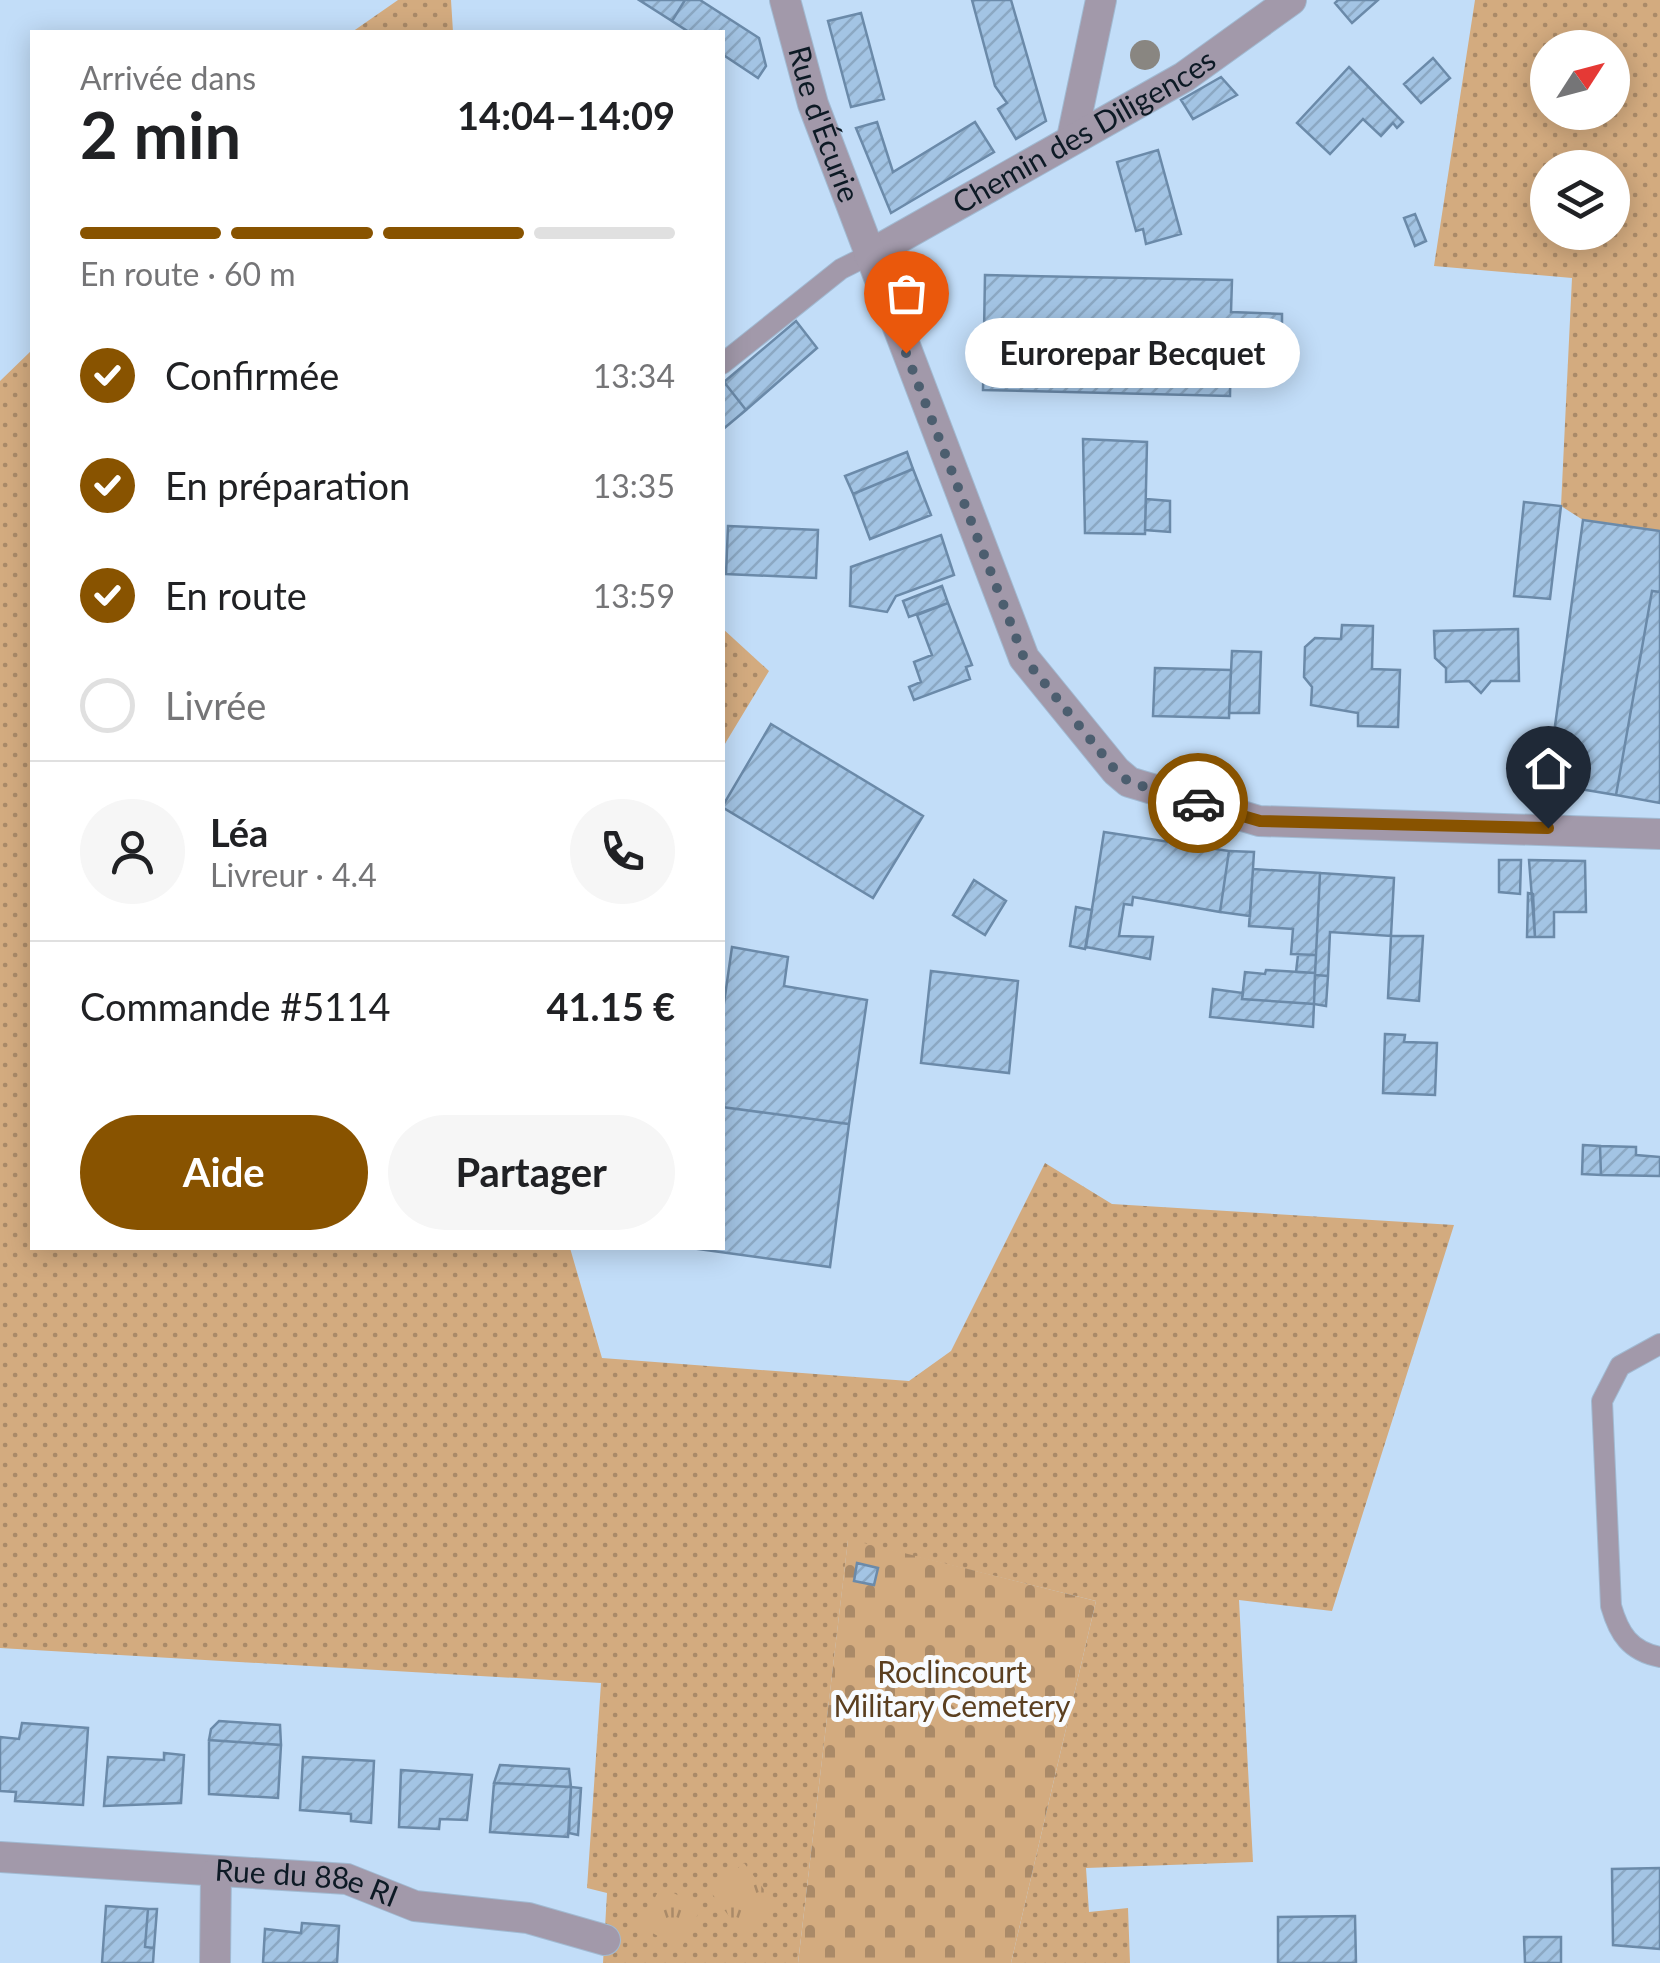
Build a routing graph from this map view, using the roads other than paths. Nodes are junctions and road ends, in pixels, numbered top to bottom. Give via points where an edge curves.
1 (785, 0) edge
2 (1101, 0) edge
3 (1292, 0) edge
4 (1072, 138) junction
5 (869, 255) junction
6 (725, 362) edge
7 (1660, 834) edge
8 (1660, 1344) edge
9 (1660, 1657) edge
10 (0, 1857) edge
11 (216, 1873) junction
12 (605, 1940) dead end
13 (215, 1963) edge

1 - 5 street, Rue d'Écurie via 813,104
2 - 4 street
3 - 4 street, Chemin des Diligences via 1184,77
4 - 5 street, Chemin des Diligences
5 - 6 lane via 841,269
5 - 7 street, Rue d'Écurie via 1024,658 1129,782 1260,821
8 - 9 lane via 1620,1366 1602,1402 1611,1606 1629,1644
10 - 11 street, Rue du 88e RI
11 - 12 street, Rue du 88e RI via 348,1879 414,1906 528,1918
11 - 13 street

